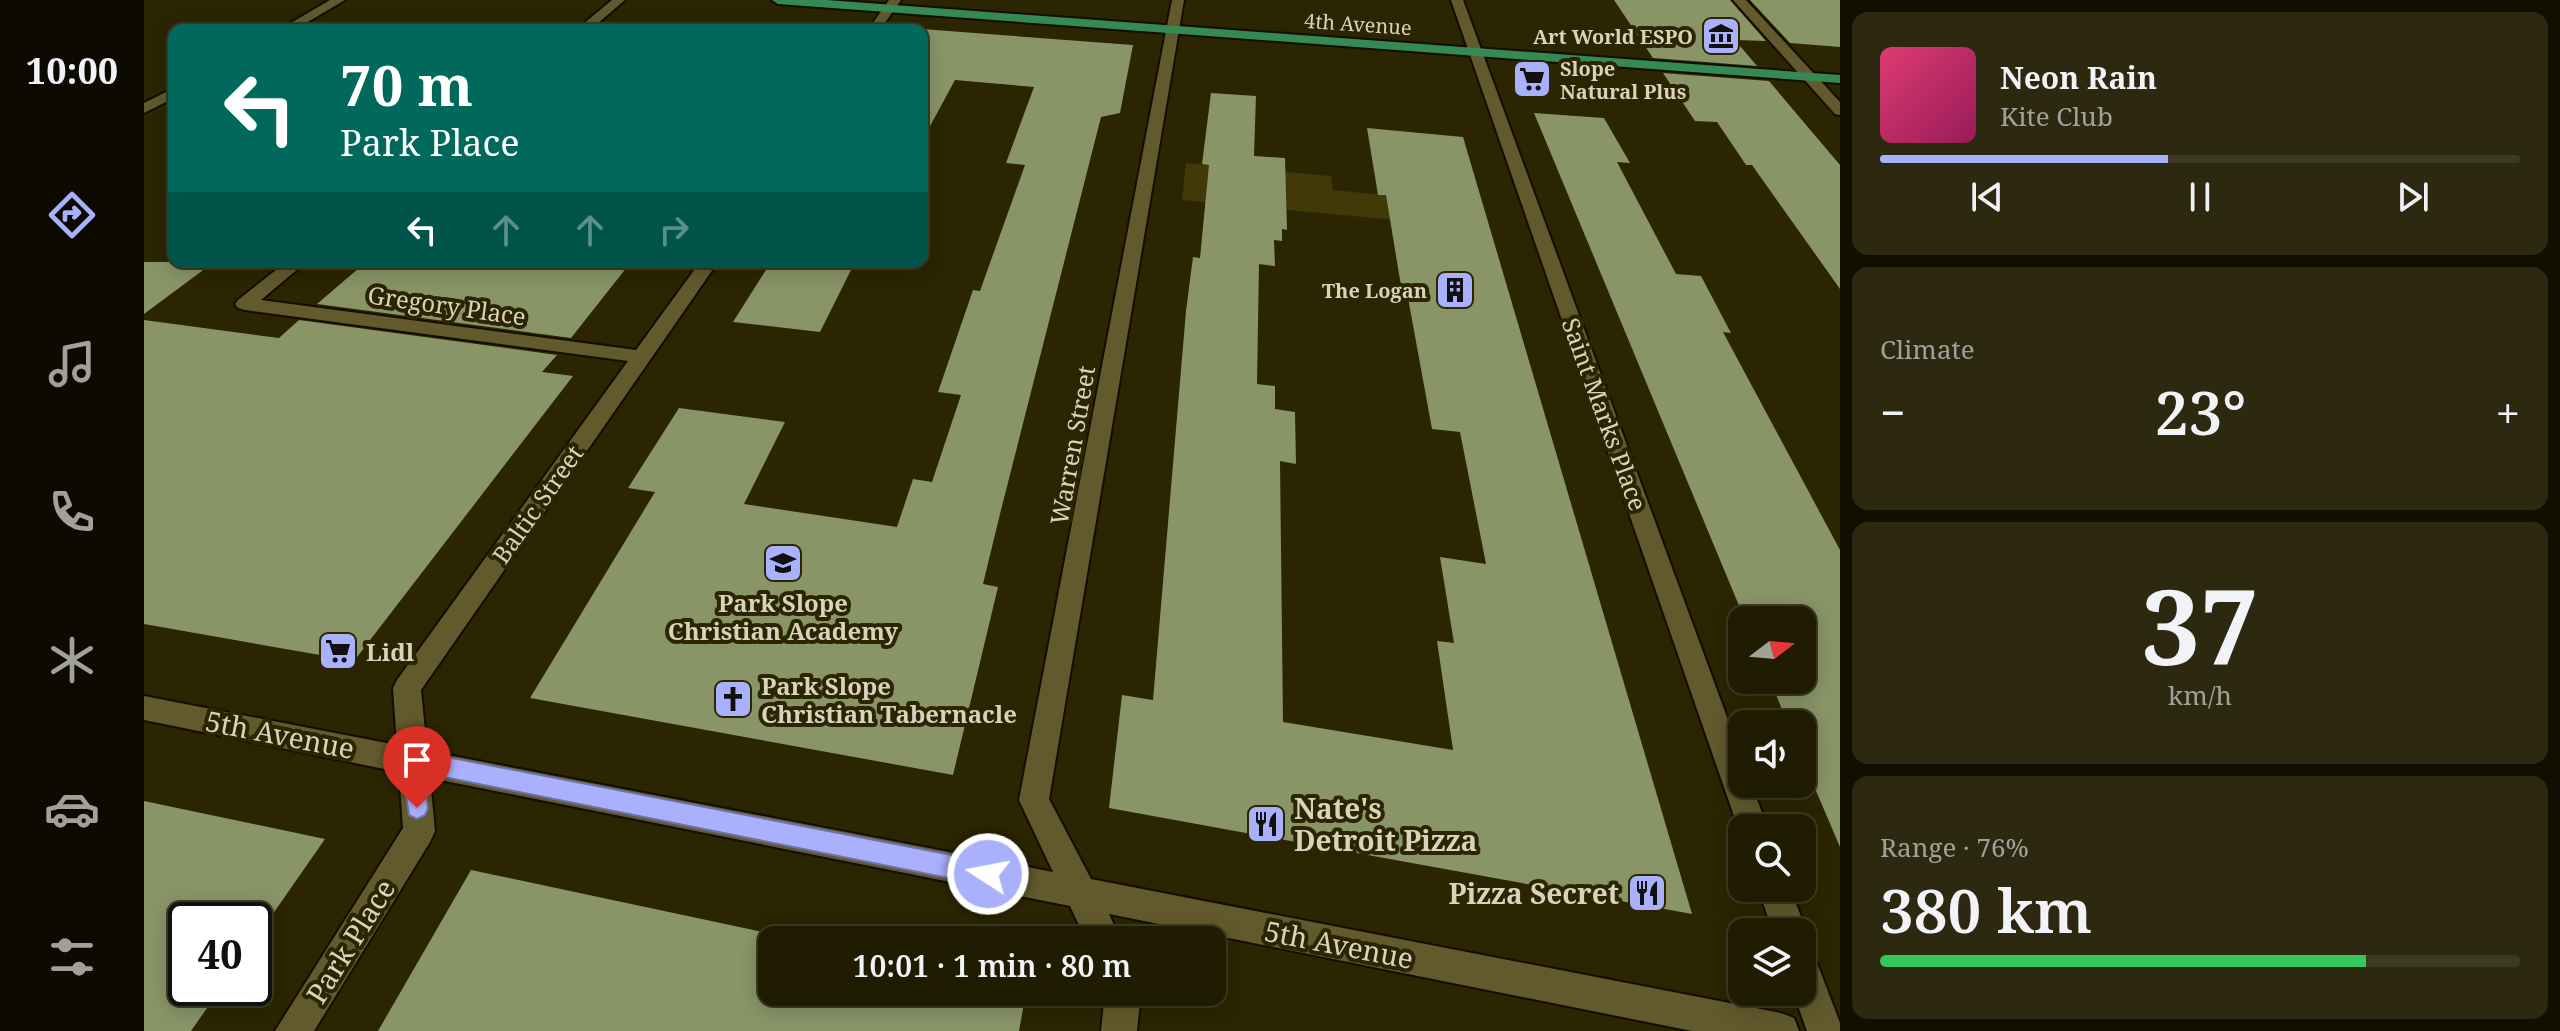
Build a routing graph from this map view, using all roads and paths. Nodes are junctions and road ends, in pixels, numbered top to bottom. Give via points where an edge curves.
1 (339, 0) edge
2 (619, 0) edge
3 (778, 0) edge
4 (1457, 0) edge
5 (1739, 0) edge
6 (892, 4) edge
7 (1176, 15) edge
8 (296, 24) edge
9 (589, 24) edge
10 (878, 24) edge
11 (1472, 41) junction
12 (1784, 59) junction
13 (1808, 61) dead end
14 (1810, 77) junction
15 (1840, 79) edge
16 (168, 95) edge
17 (144, 109) edge
18 (1840, 111) edge
19 (290, 268) edge
20 (705, 268) edge
21 (641, 357) junction
22 (144, 708) edge
23 (411, 760) junction
24 (1747, 814) edge
25 (1077, 892) junction
26 (1096, 926) edge
27 (1122, 1006) edge
28 (1816, 1006) edge
29 (293, 1031) edge
30 (1119, 1031) edge
31 (1781, 1031) edge
32 (1825, 1031) edge

1 - 8 street
2 - 9 street
3 - 6 main road, 4th Avenue
4 - 11 street, Saint Marks Place
5 - 12 street
6 - 7 main road, 4th Avenue
6 - 10 street
7 - 11 main road, 4th Avenue
7 - 25 street, Warren Street via 1034,800
11 - 14 main road, 4th Avenue
11 - 24 street, Saint Marks Place
12 - 13 main road
12 - 14 street
14 - 15 main road, 4th Avenue
14 - 18 street
16 - 17 street
19 - 21 street, Gregory Place via 245,304
20 - 21 street, Baltic Street
21 - 23 street, Baltic Street via 407,688
22 - 23 street, 5th Avenue
23 - 25 street, 5th Avenue
23 - 29 street, Park Place via 419,831
25 - 26 street, Warren Street
25 - 31 street, 5th Avenue
27 - 30 street
28 - 32 street

